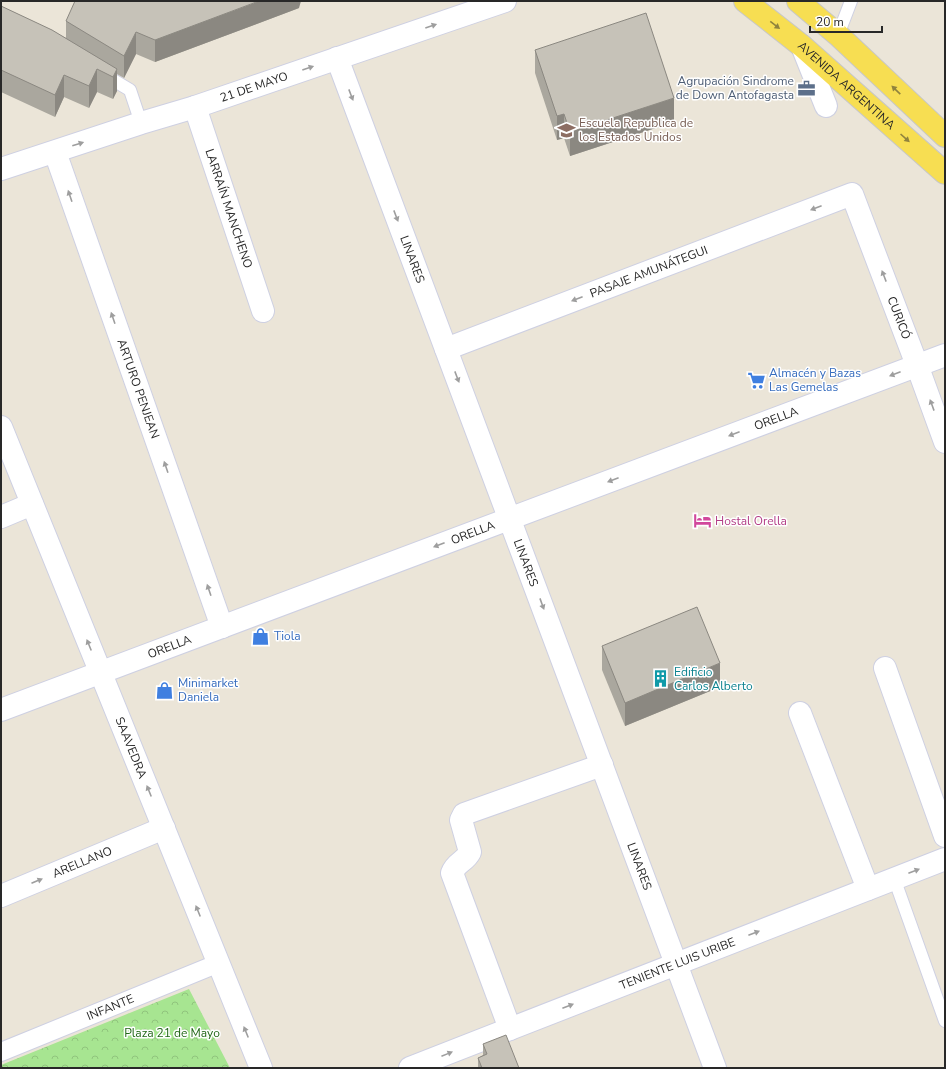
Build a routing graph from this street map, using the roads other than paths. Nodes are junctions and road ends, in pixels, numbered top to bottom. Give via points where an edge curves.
1 (505, 1) edge
2 (744, 1) edge
3 (798, 1) edge
4 (851, 1) edge
5 (838, 35) junction
6 (802, 46) junction
7 (337, 58) junction
8 (90, 66) edge
9 (826, 106) dead end
10 (195, 107) junction
11 (142, 123) junction
12 (945, 136) edge
13 (55, 152) junction
14 (1, 169) edge
15 (945, 173) edge
16 (852, 194) joint
17 (263, 311) dead end
18 (446, 349) junction
19 (945, 355) edge
20 (917, 365) junction
21 (1, 427) edge
22 (945, 442) edge
23 (32, 504) junction
24 (1, 517) edge
25 (509, 519) junction
26 (222, 626) junction
27 (885, 668) dead end
28 (100, 673) junction
29 (1, 710) edge
30 (800, 713) dead end
31 (602, 765) junction
32 (164, 828) junction
33 (945, 836) edge
34 (945, 859) edge
35 (894, 878) junction
36 (868, 889) junction
37 (1, 896) edge
38 (219, 964) junction
39 (676, 964) junction
40 (945, 1021) edge
41 (510, 1029) junction
42 (1, 1052) edge
43 (261, 1068) edge
44 (410, 1068) edge
45 (715, 1068) edge

7 -> 1 street, 21 DE MAYO
2 -> 6 main road, AVENIDA ARGENTINA
3 - 5 main road
4 - 5 lane
12 -> 5 main road
6 - 9 street
6 -> 15 main road, AVENIDA ARGENTINA
10 -> 7 street, 21 DE MAYO
7 -> 18 street, LINARES
8 - 11 lane via 130,90
10 - 11 street, 21 DE MAYO
10 - 17 street, LARRAÍN MANCHENO
13 -> 11 street, 21 DE MAYO
13 - 14 street, 21 DE MAYO
26 -> 13 street, ARTURO PENJEAN
16 -> 18 street, PASAJE AMUNÁTEGUI
20 -> 16 street, CURICÓ
18 -> 25 street, LINARES
19 - 20 street, ORELLA
22 -> 20 street, CURICÓ
20 -> 25 street, ORELLA
21 - 23 street, SAAVEDRA
23 - 24 street
28 -> 23 street, SAAVEDRA
25 -> 26 street, ORELLA
25 -> 31 street, LINARES
26 - 28 street, ORELLA
27 - 33 street
28 - 29 street, ORELLA
32 -> 28 street, SAAVEDRA
30 - 36 street
31 - 39 street, LINARES
31 - 41 street via 464,814 461,820 470,852 468,857 454,867 452,873
37 -> 32 street, ARELLANO
38 -> 32 street, SAAVEDRA
35 -> 34 street, TENIENTE LUIS URIBE
35 - 36 street, TENIENTE LUIS URIBE
35 - 40 lane
39 -> 36 street, TENIENTE LUIS URIBE
38 - 42 street, INFANTE
43 -> 38 street, SAAVEDRA
41 -> 39 street, TENIENTE LUIS URIBE
39 - 45 street, LINARES
44 -> 41 street, TENIENTE LUIS URIBE

